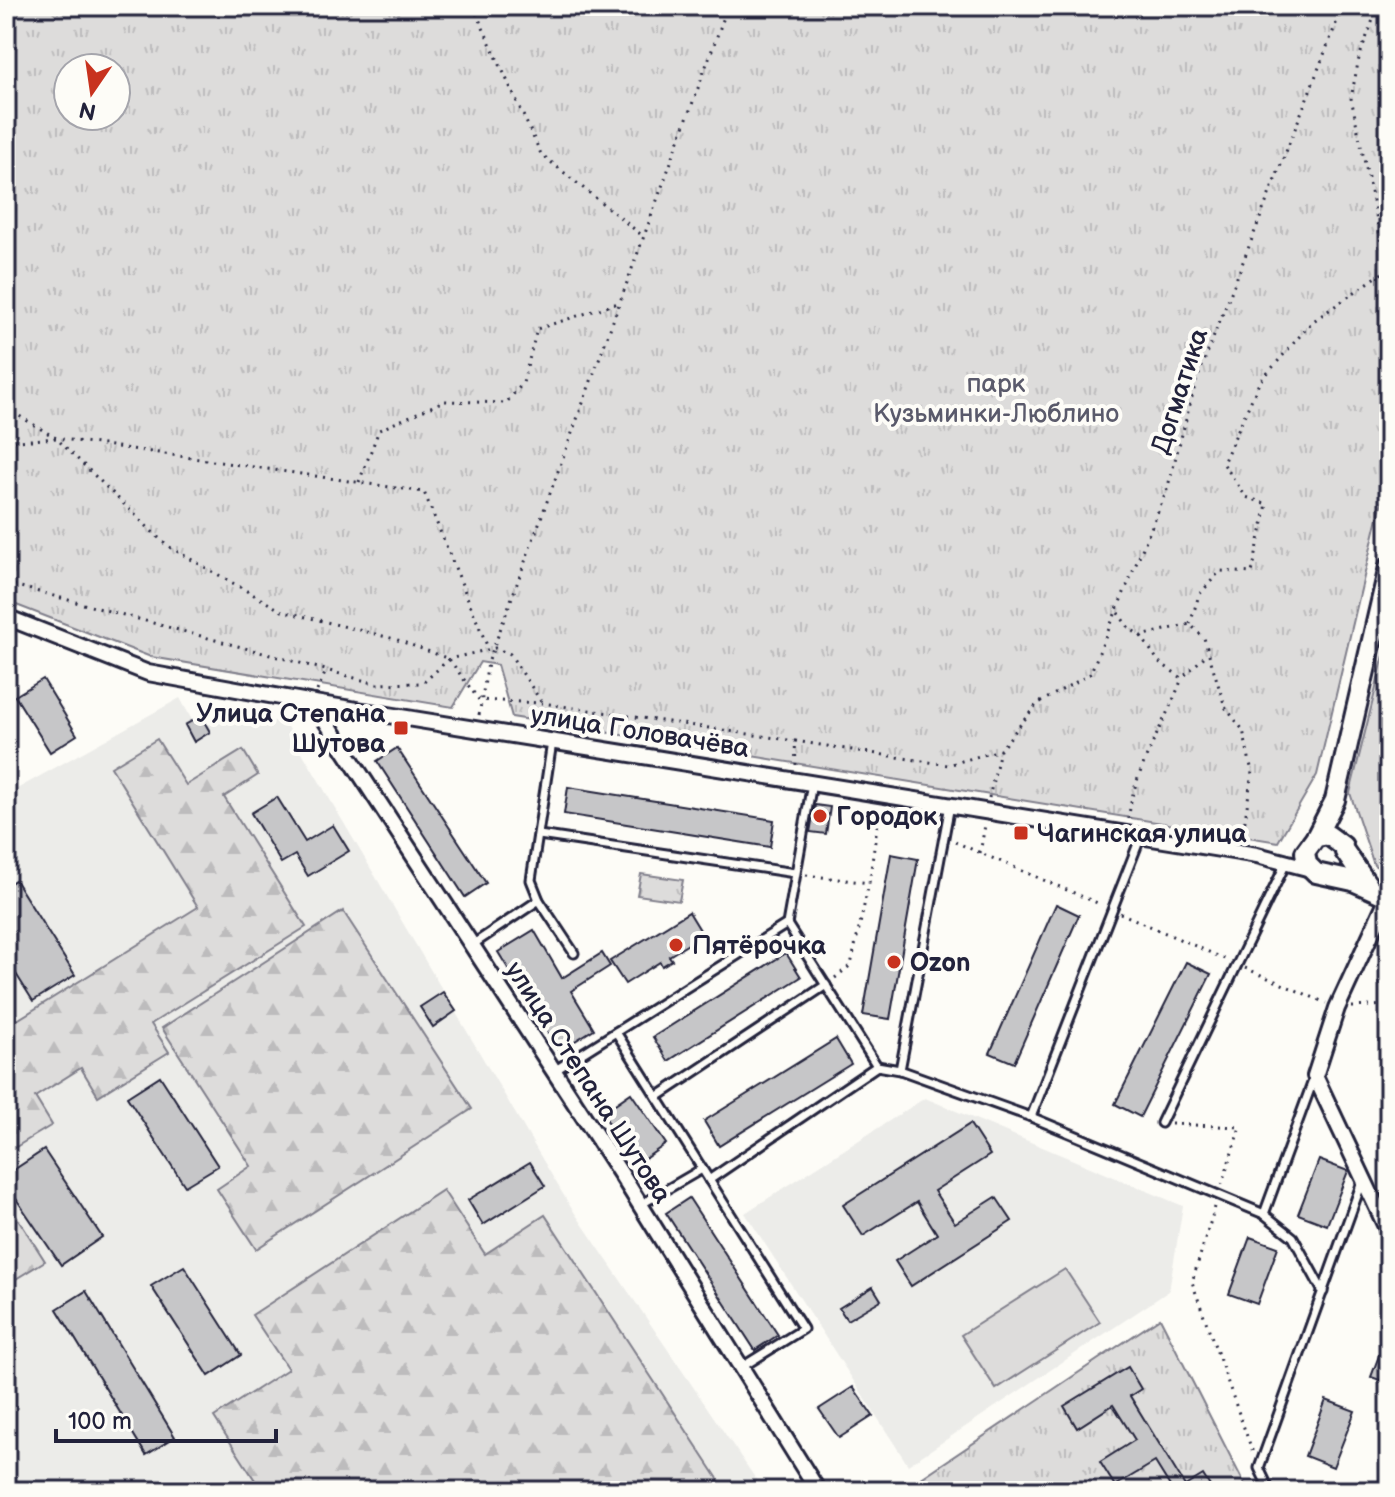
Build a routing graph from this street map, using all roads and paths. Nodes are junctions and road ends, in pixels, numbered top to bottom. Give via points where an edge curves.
1 (473, 6) edge
2 (728, 6) edge
3 (1343, 6) edge
4 (1378, 6) edge
5 (644, 237) junction
6 (1385, 271) junction
7 (1389, 276) edge
8 (621, 302) junction
9 (6, 408) edge
10 (56, 438) junction
11 (6, 442) edge
12 (359, 482) junction
13 (1389, 567) edge
14 (6, 583) edge
15 (1117, 612) junction
16 (6, 617) edge
17 (1190, 624) junction
18 (1141, 636) junction
19 (488, 648) junction
20 (495, 648) junction
21 (1209, 652) junction
22 (449, 659) junction
23 (327, 669) junction
24 (1182, 678) junction
25 (479, 700) junction
26 (314, 703) junction
27 (542, 703) junction
28 (478, 730) junction
29 (795, 741) junction
30 (552, 742) junction
31 (1000, 750) junction
32 (793, 780) junction
33 (812, 783) junction
34 (882, 794) junction
35 (1335, 800) junction
36 (950, 805) junction
37 (987, 817) junction
38 (539, 835) junction
39 (1134, 835) junction
40 (944, 837) junction
41 (1314, 839) junction
42 (1344, 849) junction
43 (1243, 852) junction
44 (980, 853) junction
45 (1281, 859) junction
46 (1320, 872) junction
47 (795, 873) junction
48 (869, 883) junction
49 (1384, 894) edge
50 (539, 900) junction
51 (1112, 910) junction
52 (787, 924) junction
53 (472, 945) junction
54 (574, 953) dead end
55 (1240, 965) junction
56 (826, 985) junction
57 (1389, 1005) edge
58 (1337, 1008) junction
59 (616, 1032) junction
60 (877, 1066) junction
61 (900, 1070) junction
62 (554, 1071) junction
63 (1315, 1076) junction
64 (657, 1097) junction
65 (1031, 1117) junction
66 (1161, 1123) joint
67 (702, 1169) junction
68 (1363, 1178) junction
69 (709, 1180) junction
70 (1219, 1195) junction
71 (640, 1205) junction
72 (1264, 1214) junction
73 (1389, 1233) edge
74 (1323, 1292) junction
75 (740, 1368) junction
76 (1259, 1468) junction
77 (818, 1491) edge
78 (1270, 1491) edge

1 - 5 path via 541,154
2 - 5 path
3 - 15 path, Догматика via 1196,382 1167,490
4 - 6 path via 1351,98
5 - 8 path
6 - 7 path
6 - 17 path via 1312,322 1259,383 1223,463 1246,497 1267,504 1252,573 1220,571 1199,595
8 - 12 path via 537,329 523,383 506,403 444,401 379,430
8 - 20 path
9 - 10 path
10 - 11 path
10 - 12 path
10 - 22 path via 166,545 282,611 395,639
12 - 19 path via 424,492
13 - 35 street
14 - 23 path
15 - 18 path
15 - 31 path, Догматика via 1090,674 1037,704
16 - 26 street, улица Головачёва via 148,673
17 - 18 path
17 - 21 path
18 - 24 path via 1159,662
19 - 20 path
19 - 22 path
20 - 25 path
20 - 27 path via 510,654
21 - 24 path
21 - 43 path via 1225,707 1243,730 1252,772
22 - 23 path via 423,683 377,684
22 - 25 path
23 - 26 path
24 - 39 path via 1131,794
25 - 27 path
25 - 28 path
26 - 28 street, улица Головачёва
26 - 53 street, улица Степана Шутова
27 - 29 path
28 - 30 street, улица Головачёва
29 - 31 path via 948,765
29 - 32 path
30 - 32 street, улица Головачёва
30 - 38 lane
31 - 37 path
32 - 33 street, улица Головачёва
33 - 34 street, улица Головачёва
33 - 47 lane
34 - 36 street, улица Головачёва
34 - 48 path
35 - 41 street
35 - 42 street
36 - 37 street, улица Головачёва
36 - 40 lane
37 - 39 street, улица Головачёва
37 - 44 path
38 - 47 lane
38 - 50 lane via 531,880
39 - 43 street, улица Головачёва
39 - 51 lane
40 - 44 path
40 - 61 lane
41 - 42 street via 1328,835
41 - 45 street
41 - 46 street via 1305,852
42 - 46 street via 1343,864
42 - 49 street via 1358,876
43 - 45 street, улица Головачёва
44 - 51 path
45 - 46 street, улица Головачёва
45 - 55 lane
46 - 49 street
47 - 48 path
47 - 52 lane
48 - 56 path via 851,965
49 - 58 street
50 - 53 lane
50 - 54 lane
51 - 55 path
51 - 65 lane
52 - 56 lane
52 - 59 lane
53 - 62 street, улица Степана Шутова
55 - 58 path
55 - 66 lane
56 - 60 lane
56 - 64 lane
57 - 58 path
58 - 63 street
59 - 62 lane
59 - 64 lane
60 - 61 lane
60 - 69 lane
61 - 65 lane
62 - 71 street, улица Степана Шутова
63 - 68 street
63 - 72 lane
64 - 67 lane
65 - 70 lane
66 - 70 path via 1240,1127
67 - 69 lane
67 - 71 lane
68 - 73 street
68 - 74 lane
69 - 75 lane via 803,1329
70 - 72 lane
70 - 76 path via 1192,1282
71 - 75 street, улица Степана Шутова
72 - 74 lane via 1293,1237
74 - 76 lane
75 - 77 street, улица Степана Шутова
76 - 78 lane

